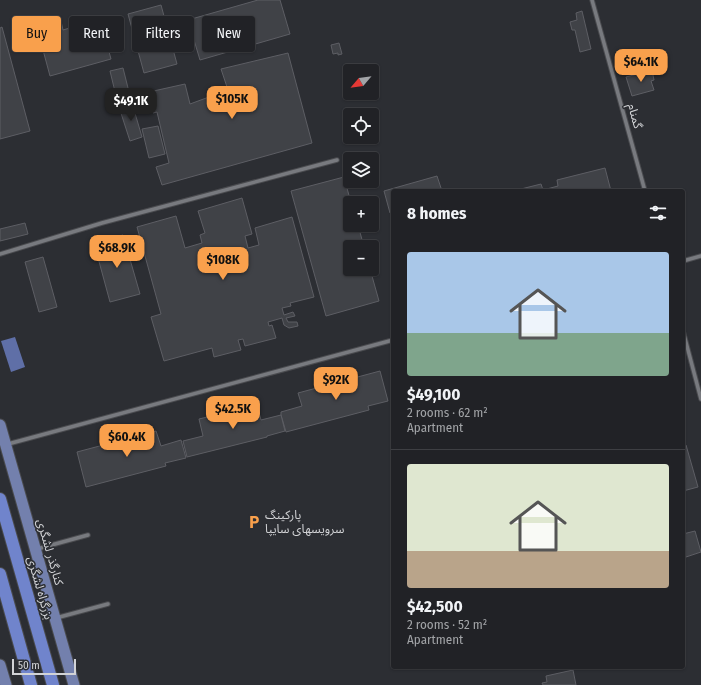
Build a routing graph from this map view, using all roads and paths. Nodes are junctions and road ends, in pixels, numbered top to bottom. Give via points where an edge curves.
1 (592, 0) edge
2 (337, 160) dead end
3 (644, 189) edge
4 (0, 254) edge
5 (701, 256) edge
6 (685, 260) edge
7 (685, 339) edge
8 (391, 341) edge
9 (701, 399) edge
10 (0, 425) edge
11 (6, 444) junction
12 (0, 499) edge
13 (88, 535) dead end
14 (35, 549) junction
15 (0, 574) edge
16 (108, 604) dead end
17 (55, 618) junction
18 (0, 665) edge
19 (6, 685) edge
20 (31, 685) edge
21 (53, 685) edge
22 (74, 685) edge

1 - 3 lane, گمنام
2 - 4 lane via 102,223
5 - 6 lane
7 - 9 lane
8 - 11 lane
10 - 11 main road, کنارگذر لشگری
11 - 14 main road, کنارگذر لشگری
12 - 21 highway, بزرگراه لشگری
13 - 14 lane
14 - 17 main road, کنارگذر لشگری
15 - 20 highway
16 - 17 lane
17 - 22 main road, کنارگذر لشگری
18 - 19 main road

